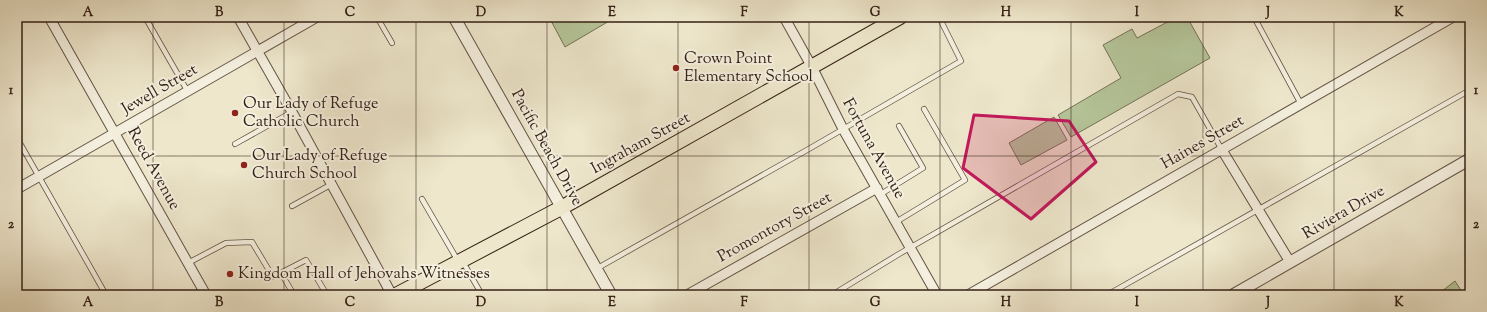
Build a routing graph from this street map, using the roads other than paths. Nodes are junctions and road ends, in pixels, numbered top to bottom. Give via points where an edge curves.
1 (49, 17) edge
2 (145, 17) edge
3 (238, 17) edge
4 (317, 17) edge
5 (377, 17) edge
6 (454, 17) edge
7 (784, 17) edge
8 (900, 17) edge
9 (939, 17) edge
10 (1254, 17) edge
11 (1453, 17) edge
12 (392, 43) dead end
13 (258, 51) junction
14 (812, 67) junction
15 (1470, 90) edge
16 (188, 92) junction
17 (1302, 104) junction
18 (924, 109) dead end
19 (292, 112) junction
20 (899, 126) dead end
21 (843, 129) junction
22 (115, 133) junction
23 (17, 138) edge
24 (235, 144) dead end
25 (1222, 150) junction
26 (1470, 159) edge
27 (38, 176) junction
28 (332, 184) junction
29 (17, 189) edge
30 (879, 191) junction
31 (422, 199) dead end
32 (292, 206) dead end
33 (561, 208) junction
34 (1259, 209) junction
35 (896, 222) junction
36 (911, 248) junction
37 (460, 262) junction
38 (1290, 262) junction
39 (188, 263) junction
40 (596, 269) junction
41 (281, 273) junction
42 (106, 295) edge
43 (206, 295) edge
44 (294, 295) edge
45 (327, 295) edge
46 (392, 295) edge
47 (396, 295) edge
48 (482, 295) edge
49 (611, 295) edge
50 (687, 295) edge
51 (832, 295) edge
52 (937, 295) edge
53 (968, 295) edge
54 (1107, 295) edge
55 (1233, 295) edge

1 - 22 street, Reed Avenue
2 - 16 lane
3 - 13 street
4 - 13 street, Jewell Street
5 - 12 lane
6 - 33 street, Pacific Beach Drive
7 - 14 street, Fortuna Avenue
8 - 14 main road, Ingraham Street
9 - 21 lane via 961,61
10 - 17 lane
11 - 17 street, Haines Street
13 - 16 street, Jewell Street
13 - 19 street
14 - 21 street, Fortuna Avenue
14 - 33 main road, Ingraham Street
15 - 34 lane
16 - 22 street, Jewell Street
17 - 25 street, Haines Street
18 - 35 lane via 965,180
19 - 24 lane
19 - 28 street
20 - 30 lane via 924,168
21 - 30 street, Fortuna Avenue
21 - 40 lane
22 - 27 street, Jewell Street
22 - 39 street, Reed Avenue
23 - 27 lane
25 - 34 street
25 - 36 lane via 1192,97 1178,94
25 - 53 street, Haines Street
26 - 38 street, Riviera Drive
27 - 29 street, Jewell Street
27 - 42 lane
28 - 32 lane
28 - 46 street
30 - 35 street, Fortuna Avenue
30 - 50 street, Promontory Street
31 - 37 lane
33 - 37 main road, Ingraham Street
33 - 40 street, Pacific Beach Drive
34 - 38 street
34 - 54 lane
35 - 36 street, Fortuna Avenue
36 - 51 lane
36 - 52 street, Fortuna Avenue
37 - 47 main road, Ingraham Street
37 - 48 lane
38 - 55 street, Riviera Drive
39 - 41 lane via 226,243 252,242 273,277
39 - 43 street, Reed Avenue
40 - 49 street, Pacific Beach Drive
41 - 44 lane
41 - 45 lane via 306,260

